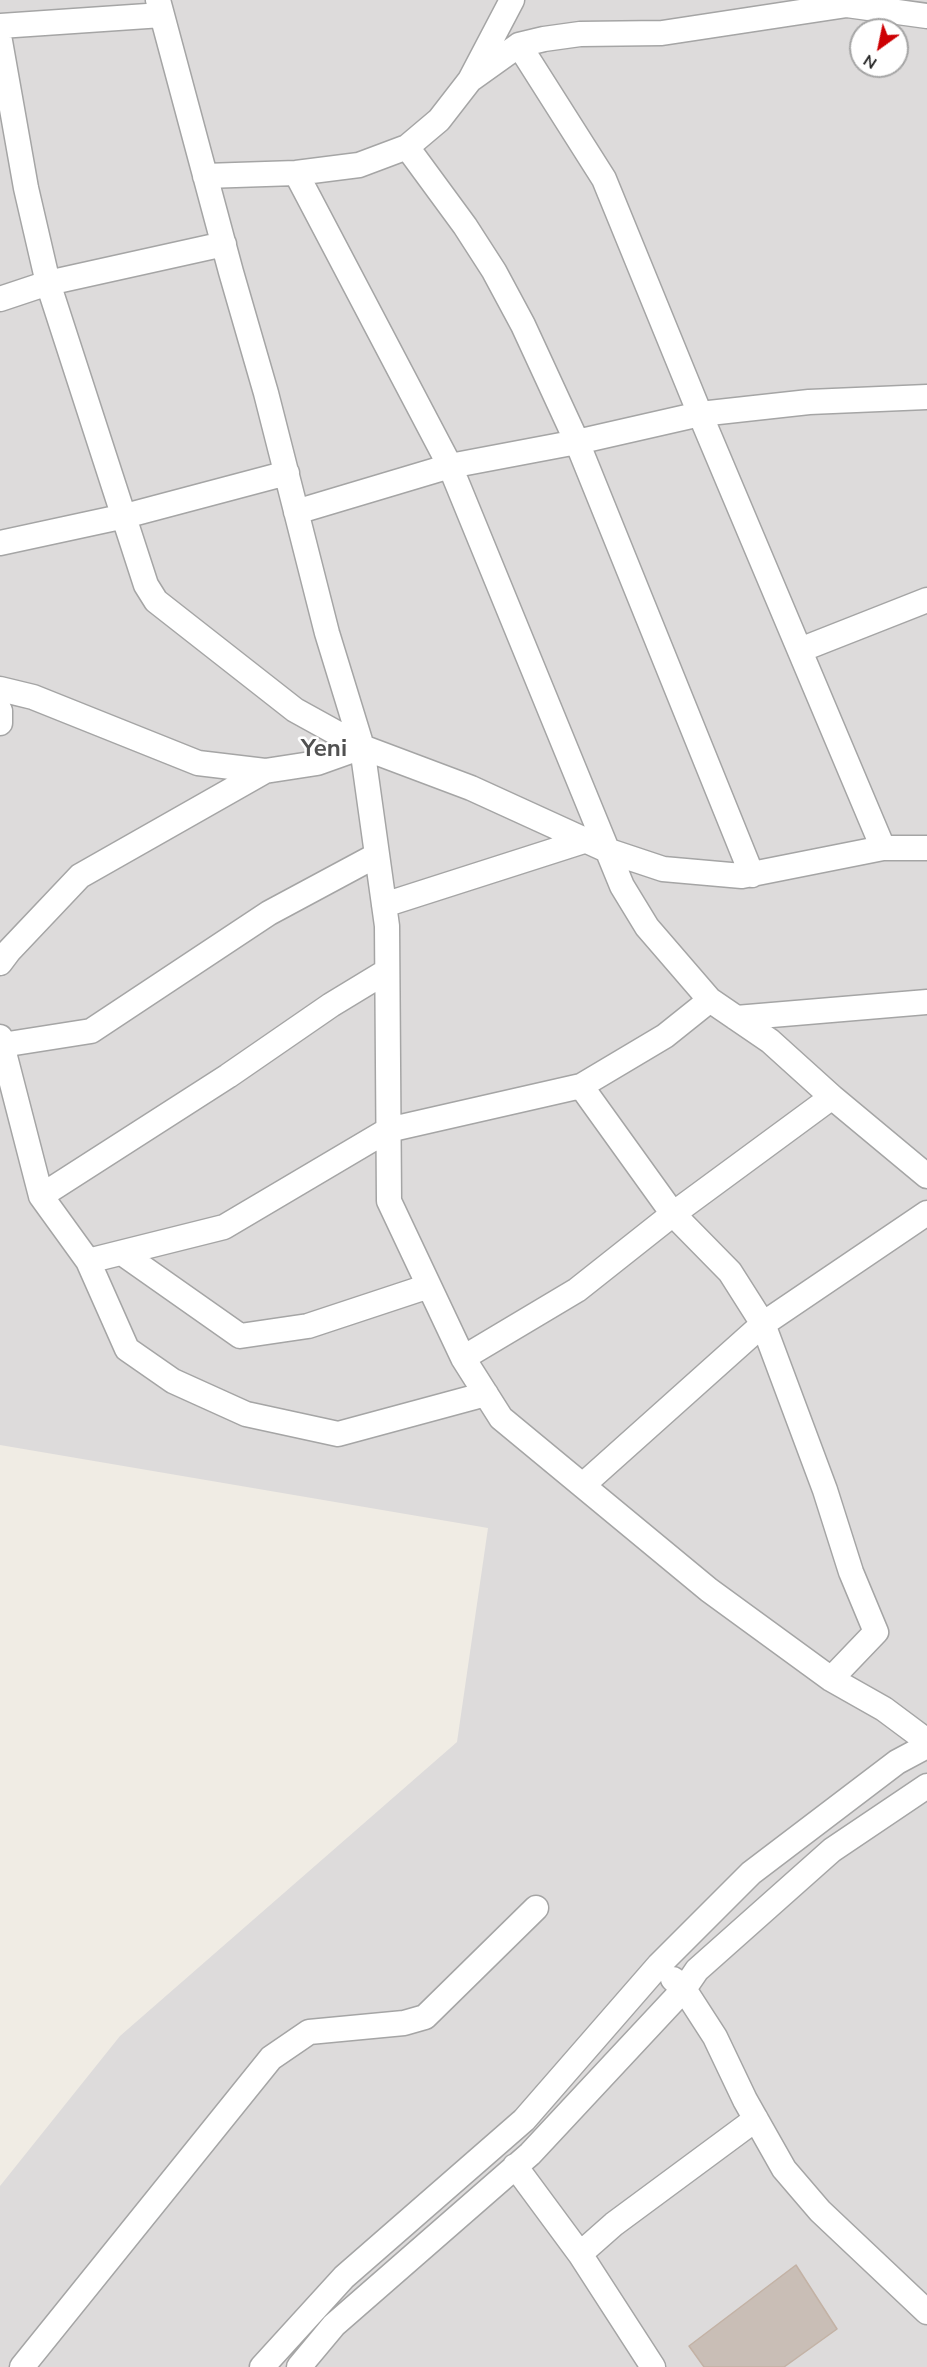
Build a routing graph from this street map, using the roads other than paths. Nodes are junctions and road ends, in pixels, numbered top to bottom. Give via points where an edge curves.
1 (512, 0) edge
2 (160, 8) edge
3 (927, 16) edge
4 (0, 26) edge
5 (0, 41) edge
6 (519, 45) junction
7 (470, 80) junction
8 (406, 147) junction
9 (296, 173) junction
10 (206, 176) junction
11 (224, 244) junction
12 (48, 283) junction
13 (0, 299) edge
14 (927, 397) edge
15 (700, 414) junction
16 (577, 442) junction
17 (450, 466) junction
18 (287, 473) junction
19 (296, 512) junction
20 (125, 516) junction
21 (0, 543) edge
22 (927, 600) edge
23 (800, 651) junction
24 (0, 690) edge
25 (0, 711) edge
26 (0, 723) edge
27 (362, 747) junction
28 (265, 771) junction
29 (587, 840) junction
30 (883, 848) junction
31 (927, 848) edge
32 (609, 850) junction
33 (377, 855) junction
34 (752, 875) junction
35 (384, 905) junction
36 (0, 963) edge
37 (387, 971) junction
38 (710, 1000) junction
39 (927, 1002) edge
40 (736, 1018) junction
41 (1, 1041) edge
42 (581, 1086) junction
43 (832, 1097) junction
44 (388, 1130) junction
45 (927, 1176) edge
46 (41, 1196) junction
47 (927, 1213) edge
48 (673, 1214) junction
49 (122, 1253) junction
50 (88, 1262) junction
51 (429, 1286) junction
52 (763, 1324) junction
53 (463, 1358) junction
54 (486, 1394) junction
55 (583, 1485) junction
56 (831, 1679) junction
57 (884, 1709) junction
58 (927, 1719) edge
59 (927, 1743) edge
60 (927, 1786) edge
61 (536, 1908) dead end
62 (659, 1965) junction
63 (684, 1989) junction
64 (756, 2119) junction
65 (515, 2166) junction
66 (580, 2254) junction
67 (927, 2312) edge
68 (22, 2367) edge
69 (262, 2367) edge
70 (300, 2367) edge
71 (653, 2367) edge

1 - 7 street
2 - 4 street
2 - 10 street
3 - 6 street via 847,4 662,33 580,34
5 - 12 street via 26,188
6 - 7 street
6 - 15 street via 604,179
7 - 8 street via 439,120
8 - 9 street via 359,165
8 - 16 street via 494,271
9 - 10 street
9 - 17 street
10 - 11 street
11 - 12 street
11 - 18 street
12 - 13 street
12 - 20 street
14 - 15 street via 809,402
15 - 16 street
15 - 23 street
16 - 17 street
16 - 34 street
17 - 19 street
17 - 32 street
18 - 19 street
18 - 20 street
19 - 27 street
20 - 21 street
20 - 27 street via 146,585 156,601 295,710
22 - 23 street
23 - 30 street
24 - 28 street via 33,697 198,763
25 - 26 street
27 - 28 street via 317,763
27 - 29 street via 471,788
27 - 33 street
28 - 36 street via 80,876
29 - 32 street
29 - 35 street
30 - 31 street
30 - 34 street
32 - 34 street via 663,869
32 - 38 street via 622,886 647,927
33 - 35 street
33 - 41 street via 269,913 91,1031
35 - 37 street
37 - 44 street
37 - 46 street
38 - 40 street
38 - 42 street via 665,1036
39 - 40 street
40 - 43 street via 770,1041
41 - 46 street
42 - 44 street
42 - 48 street
43 - 45 street
43 - 48 street
44 - 49 street via 224,1227
44 - 51 street via 389,1201
46 - 50 street
47 - 52 street
48 - 52 street via 730,1272
48 - 53 street via 577,1290
49 - 50 street
49 - 51 street via 240,1336 309,1326
50 - 54 street via 127,1349 173,1381 246,1414 338,1434
51 - 53 street
52 - 55 street
52 - 56 street via 876,1632
53 - 54 street
54 - 55 street via 501,1418
55 - 56 street via 709,1590
56 - 57 street
57 - 58 street
57 - 59 street
59 - 62 street via 751,1873
60 - 63 street via 832,1850 697,1970
61 - 68 street via 425,2016 404,2023 309,2032 271,2058
62 - 63 street
62 - 69 street via 524,2120 344,2277
63 - 64 street via 715,2037
63 - 65 street
64 - 66 street via 614,2224
64 - 67 street via 784,2169 820,2211
65 - 66 street
65 - 70 street via 334,2325
66 - 71 street

